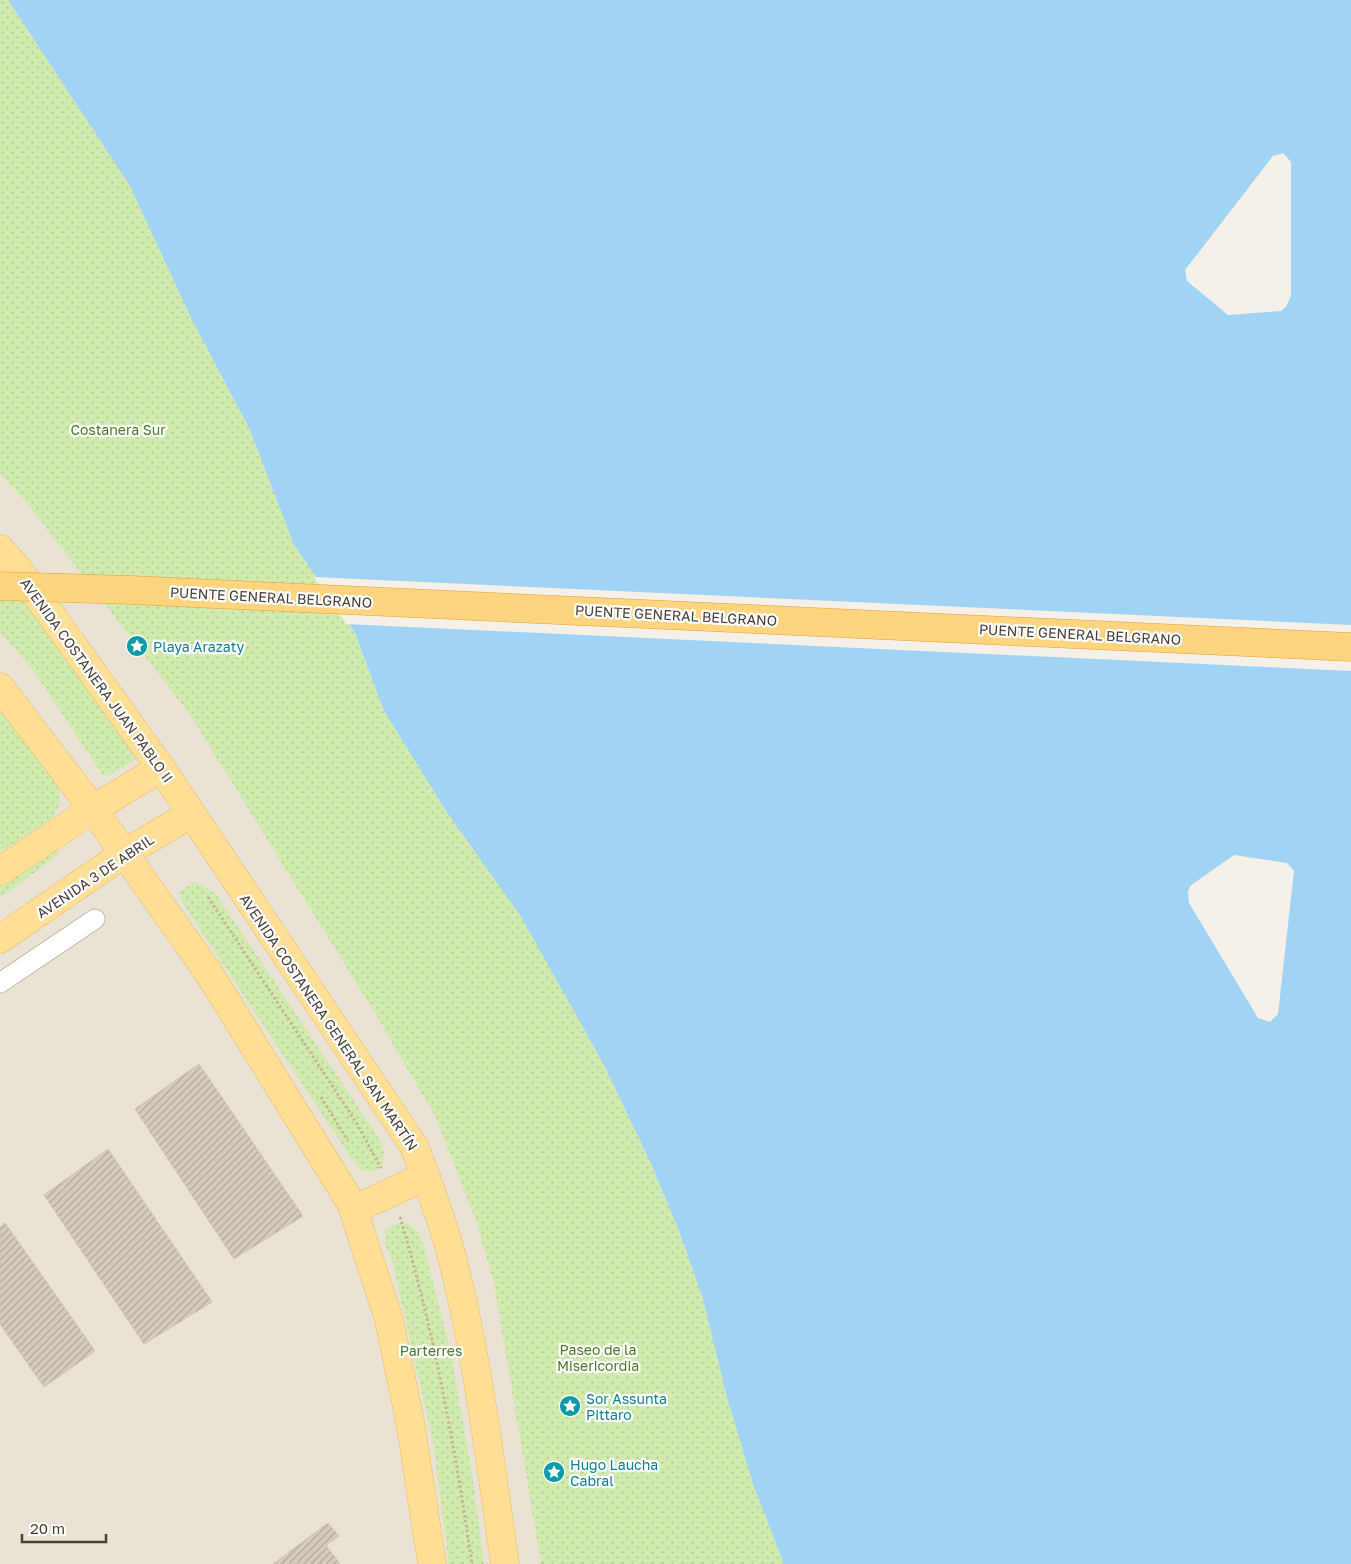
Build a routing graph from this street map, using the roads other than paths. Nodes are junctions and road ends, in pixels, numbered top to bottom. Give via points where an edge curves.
1 (0, 549) edge
2 (0, 586) edge
3 (1351, 647) edge
4 (0, 687) edge
5 (162, 768) junction
6 (93, 809) junction
7 (191, 814) junction
8 (124, 853) junction
9 (0, 871) edge
10 (95, 920) dead end
11 (0, 939) edge
12 (0, 983) edge
13 (426, 1176) junction
14 (353, 1210) junction
15 (432, 1564) edge
16 (505, 1564) edge

1 - 5 main road, AVENIDA COSTANERA JUAN PABLO II via 18,569
2 - 3 highway, PUENTE GENERAL BELGRANO, bridge
4 - 6 main road
5 - 6 main road
5 - 7 main road, AVENIDA COSTANERA JUAN PABLO II
6 - 8 main road
6 - 9 main road
7 - 8 main road, AVENIDA 3 DE ABRIL
7 - 13 main road, AVENIDA COSTANERA GENERAL SAN MARTÍN via 414,1146
8 - 11 main road, AVENIDA 3 DE ABRIL
8 - 14 main road via 210,975
10 - 12 street
13 - 14 main road
13 - 16 main road, AVENIDA COSTANERA GENERAL SAN MARTÍN via 452,1258 480,1394
14 - 15 main road via 389,1320 410,1421

